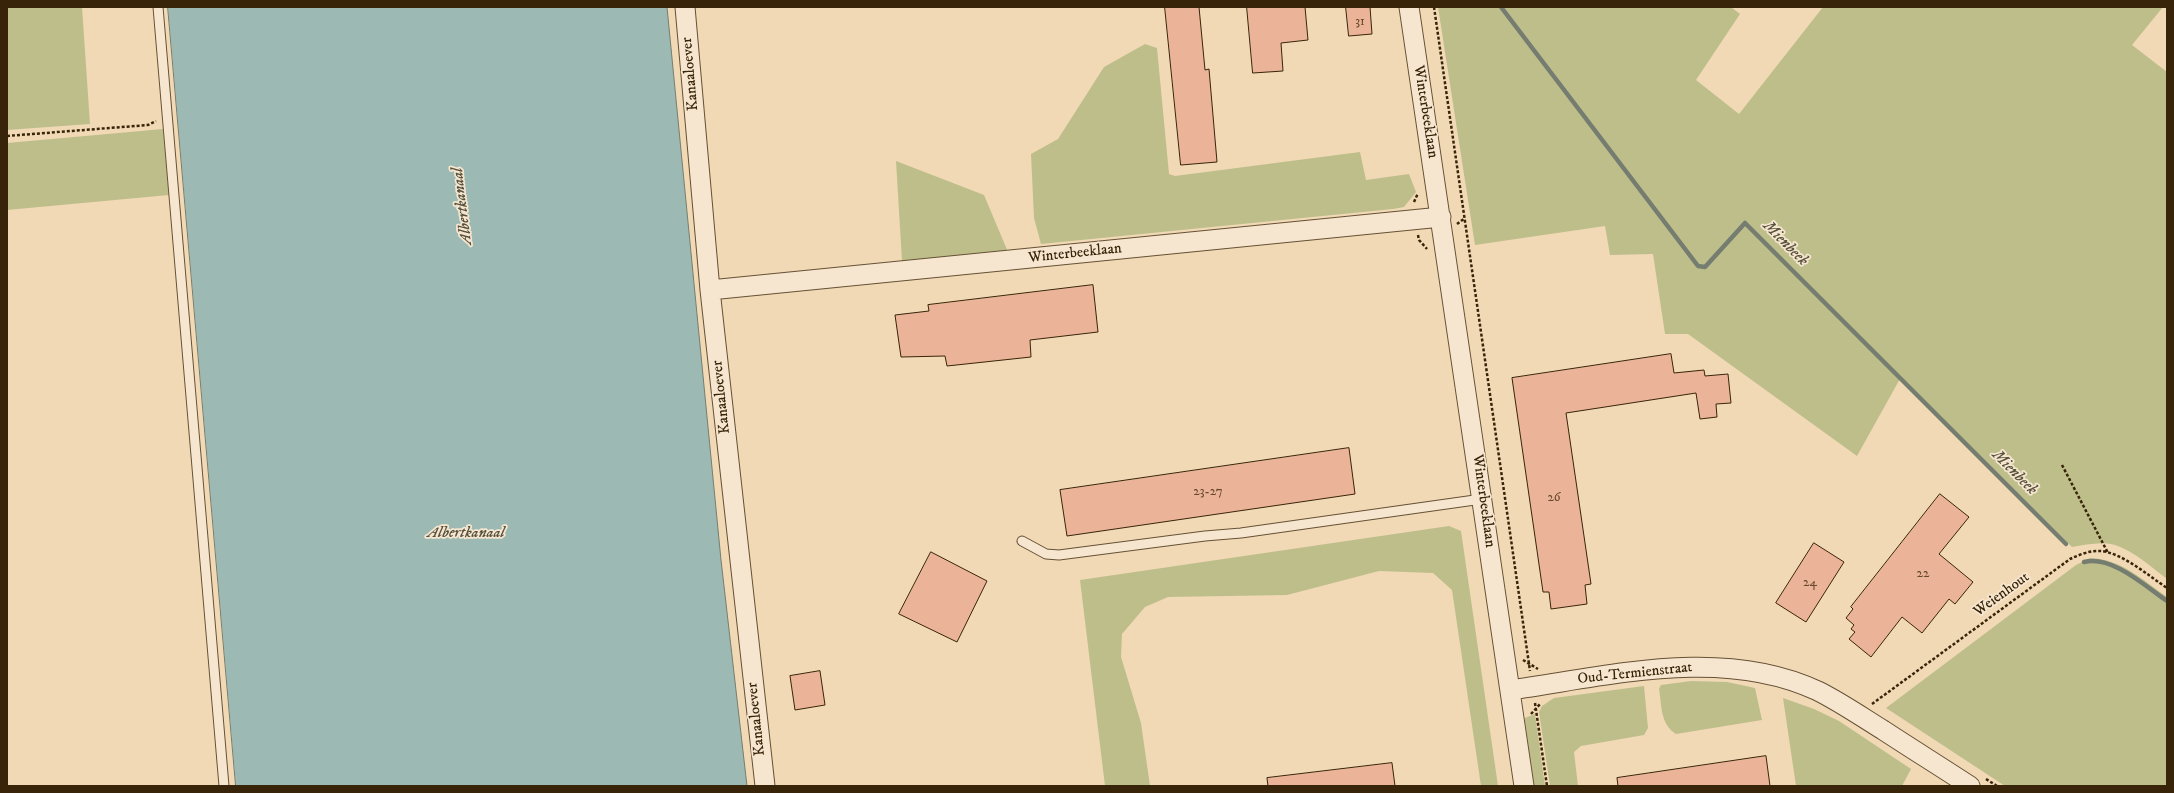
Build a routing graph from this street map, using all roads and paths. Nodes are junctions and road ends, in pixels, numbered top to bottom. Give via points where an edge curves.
1 (158, 7) edge
2 (685, 7) edge
3 (1409, 7) edge
4 (1434, 7) edge
5 (167, 116) junction
6 (7, 136) edge
7 (1441, 216) junction
8 (710, 290) junction
9 (2062, 465) dead end
10 (1482, 499) junction
11 (1022, 541) dead end
12 (2108, 553) junction
13 (2167, 588) edge
14 (1531, 673) dead end
15 (1510, 690) junction
16 (1535, 698) dead end
17 (1545, 699) dead end
18 (1536, 710) junction
19 (1524, 715) dead end
20 (1863, 717) junction
21 (224, 786) edge
22 (765, 786) edge
23 (1524, 786) edge
24 (1547, 786) edge
25 (1970, 786) edge

1 - 5 lane
2 - 8 street, Kanaaloever
3 - 7 street, Winterbeeklaan
4 - 14 path
5 - 6 path via 148,125
5 - 21 lane
7 - 8 street, Winterbeeklaan
7 - 10 street, Winterbeeklaan
8 - 22 street, Kanaaloever
9 - 12 path
10 - 11 lane via 1241,533 1059,555 1046,554
10 - 15 street, Winterbeeklaan
12 - 13 path, Weienhout via 2122,558
12 - 20 path, Weienhout via 2095,551 2070,558 1871,704
15 - 20 street, Oud-Termienstraat via 1676,667 1719,667 1770,675 1818,691
15 - 23 street, Winterbeeklaan
16 - 18 path
17 - 18 path
18 - 19 path
18 - 24 path
20 - 25 street, Oud-Termienstraat

